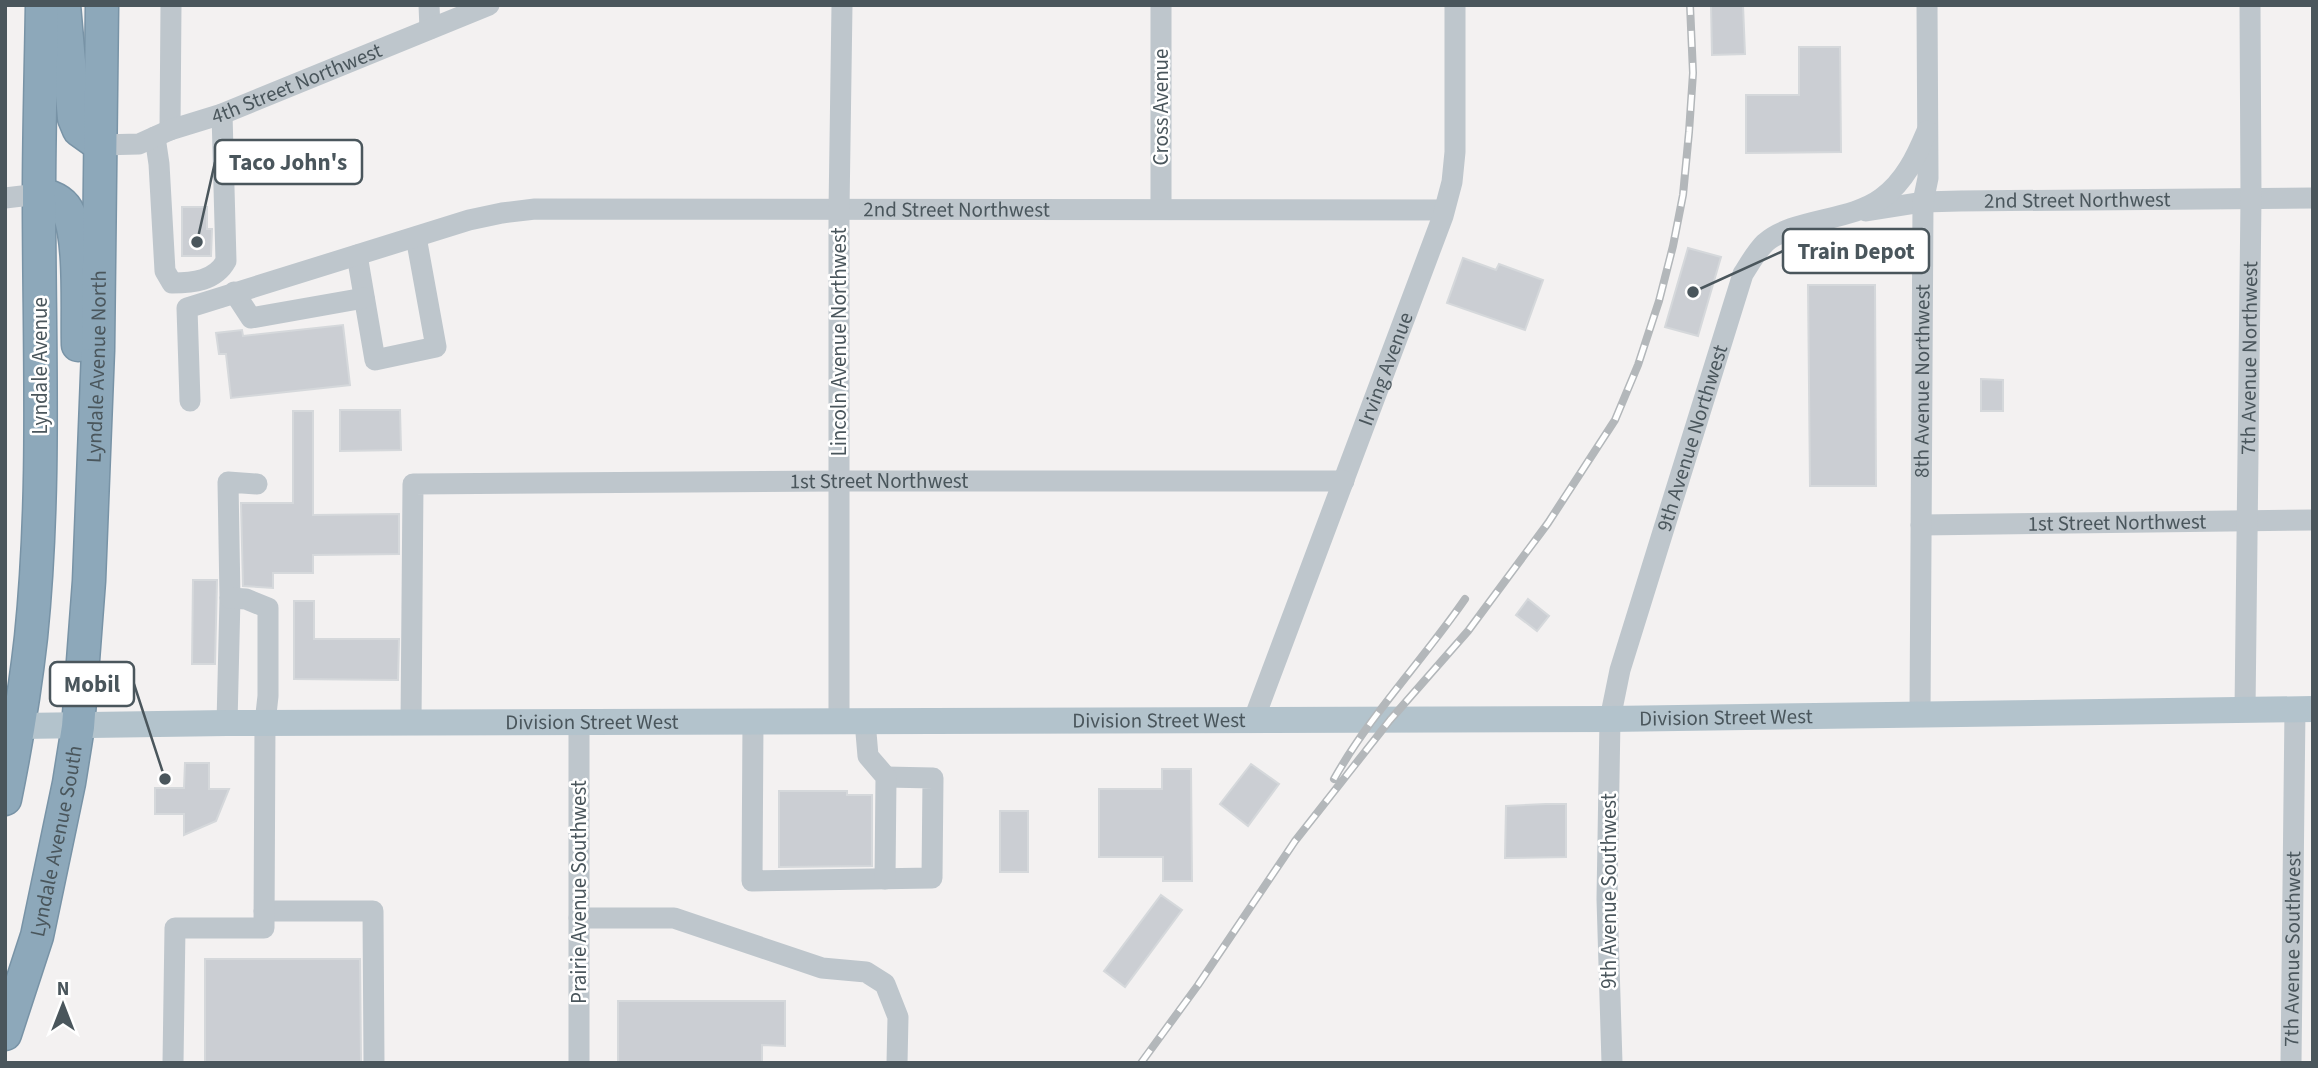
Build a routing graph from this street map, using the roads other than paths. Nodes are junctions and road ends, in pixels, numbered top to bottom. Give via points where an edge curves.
1 (42, 5) edge
2 (64, 5) edge
3 (102, 5) edge
4 (171, 5) edge
5 (429, 5) edge
6 (489, 5) edge
7 (842, 5) edge
8 (1161, 5) edge
9 (1455, 5) edge
10 (1927, 5) edge
11 (2250, 5) edge
12 (430, 29) junction
13 (222, 114) junction
14 (1927, 131) junction
15 (162, 133) junction
16 (100, 145) junction
17 (39, 194) junction
18 (5, 198) edge
19 (2313, 198) edge
20 (2251, 199) junction
21 (1923, 202) junction
22 (1161, 208) junction
23 (839, 210) junction
24 (1444, 210) junction
25 (1843, 215) junction
26 (416, 237) junction
27 (357, 256) junction
28 (234, 292) junction
29 (364, 298) junction
30 (190, 401) dead end
31 (838, 481) junction
32 (1344, 481) junction
33 (257, 484) dead end
34 (2313, 520) edge
35 (2246, 521) junction
36 (1920, 525) junction
37 (89, 581) junction
38 (230, 598) junction
39 (2304, 709) edge
40 (2245, 710) junction
41 (1920, 715) junction
42 (1254, 719) junction
43 (1609, 719) junction
44 (753, 720) junction
45 (852, 720) junction
46 (579, 721) junction
47 (227, 723) junction
48 (265, 723) junction
49 (411, 723) junction
50 (12, 726) edge
51 (78, 727) junction
52 (886, 777) junction
53 (5, 799) edge
54 (885, 879) junction
55 (264, 911) junction
56 (579, 918) junction
57 (5, 1034) edge
58 (173, 1063) edge
59 (374, 1063) edge
60 (579, 1063) edge
61 (897, 1063) edge
62 (1612, 1063) edge
63 (2291, 1063) edge

1 - 17 highway, Lyndale Avenue
2 - 16 highway via 74,118 79,130
3 - 16 highway, Lyndale Avenue North
4 - 15 street
5 - 12 street
6 - 12 street, 4th Street Northwest
7 - 23 street, Lincoln Avenue Northwest
8 - 22 street, Cross Avenue
9 - 24 street, Irving Avenue via 1455,152
10 - 14 street, 8th Avenue Northwest
11 - 20 street, 7th Avenue Northwest
12 - 13 street, 4th Street Northwest
13 - 15 street, 4th Street Northwest
13 - 15 street via 226,261 215,274 188,283 172,283 165,271 159,164
14 - 21 street, 8th Avenue Northwest via 1928,178
14 - 25 street via 1913,163 1893,188 1868,206
15 - 16 street, 4th Street Northwest via 139,144
16 - 37 highway, Lyndale Avenue North via 99,350
17 - 18 street
17 - 37 highway via 55,197 69,212 76,244 80,496
17 - 50 highway, Lyndale Avenue via 38,530 31,634
19 - 20 street, 2nd Street Northwest
20 - 21 street, 2nd Street Northwest
20 - 35 street, 7th Avenue Northwest
21 - 25 street, 2nd Street Northwest
21 - 36 street, 8th Avenue Northwest
22 - 23 street, 2nd Street Northwest
22 - 24 street, 2nd Street Northwest
23 - 26 street, 2nd Street Northwest via 535,209 470,220
23 - 31 street, Lincoln Avenue Northwest
24 - 32 street, Irving Avenue
25 - 43 street, 9th Avenue Northwest via 1767,241 1743,274 1620,670
26 - 27 street, 2nd Street Northwest
26 - 29 street via 436,348 375,360
27 - 28 street, 2nd Street Northwest
27 - 29 street
28 - 29 street via 251,318
28 - 30 street, 2nd Street Northwest via 187,308
31 - 32 street, 1st Street Northwest
31 - 45 street, Lincoln Avenue Northwest
31 - 49 street, 1st Street Northwest via 413,484
32 - 42 street, Irving Avenue
33 - 38 street via 228,482
34 - 35 street, 1st Street Northwest
35 - 36 street, 1st Street Northwest
35 - 40 street, 7th Avenue Northwest
36 - 41 street, 8th Avenue Northwest
37 - 51 highway, Lyndale Avenue North
38 - 47 street
38 - 48 street via 268,608
39 - 40 main road, Division Street West
39 - 63 street, 7th Avenue Southwest
40 - 41 main road, Division Street West
41 - 43 main road, Division Street West
42 - 43 main road, Division Street West
42 - 45 main road, Division Street West
43 - 62 street, 9th Avenue Southwest via 1607,899
44 - 45 main road, Division Street West
44 - 46 main road, Division Street West
44 - 54 street via 751,881
45 - 52 street, Lincoln Avenue Northwest via 867,755
46 - 49 main road, Division Street West
46 - 56 street, Prairie Avenue Southwest
47 - 48 main road, Division Street West
47 - 51 main road, Division Street West
48 - 49 main road, Division Street West
48 - 55 street
50 - 51 main road, Division Street West
50 - 53 highway
51 - 57 highway, Lyndale Avenue South via 37,936
52 - 54 street
52 - 54 street via 933,778 933,790 932,878
55 - 58 street via 264,928 175,928
55 - 59 street via 373,911
56 - 60 street, Prairie Avenue Southwest
56 - 61 street via 674,918 822,968 866,972 885,984 898,1017

